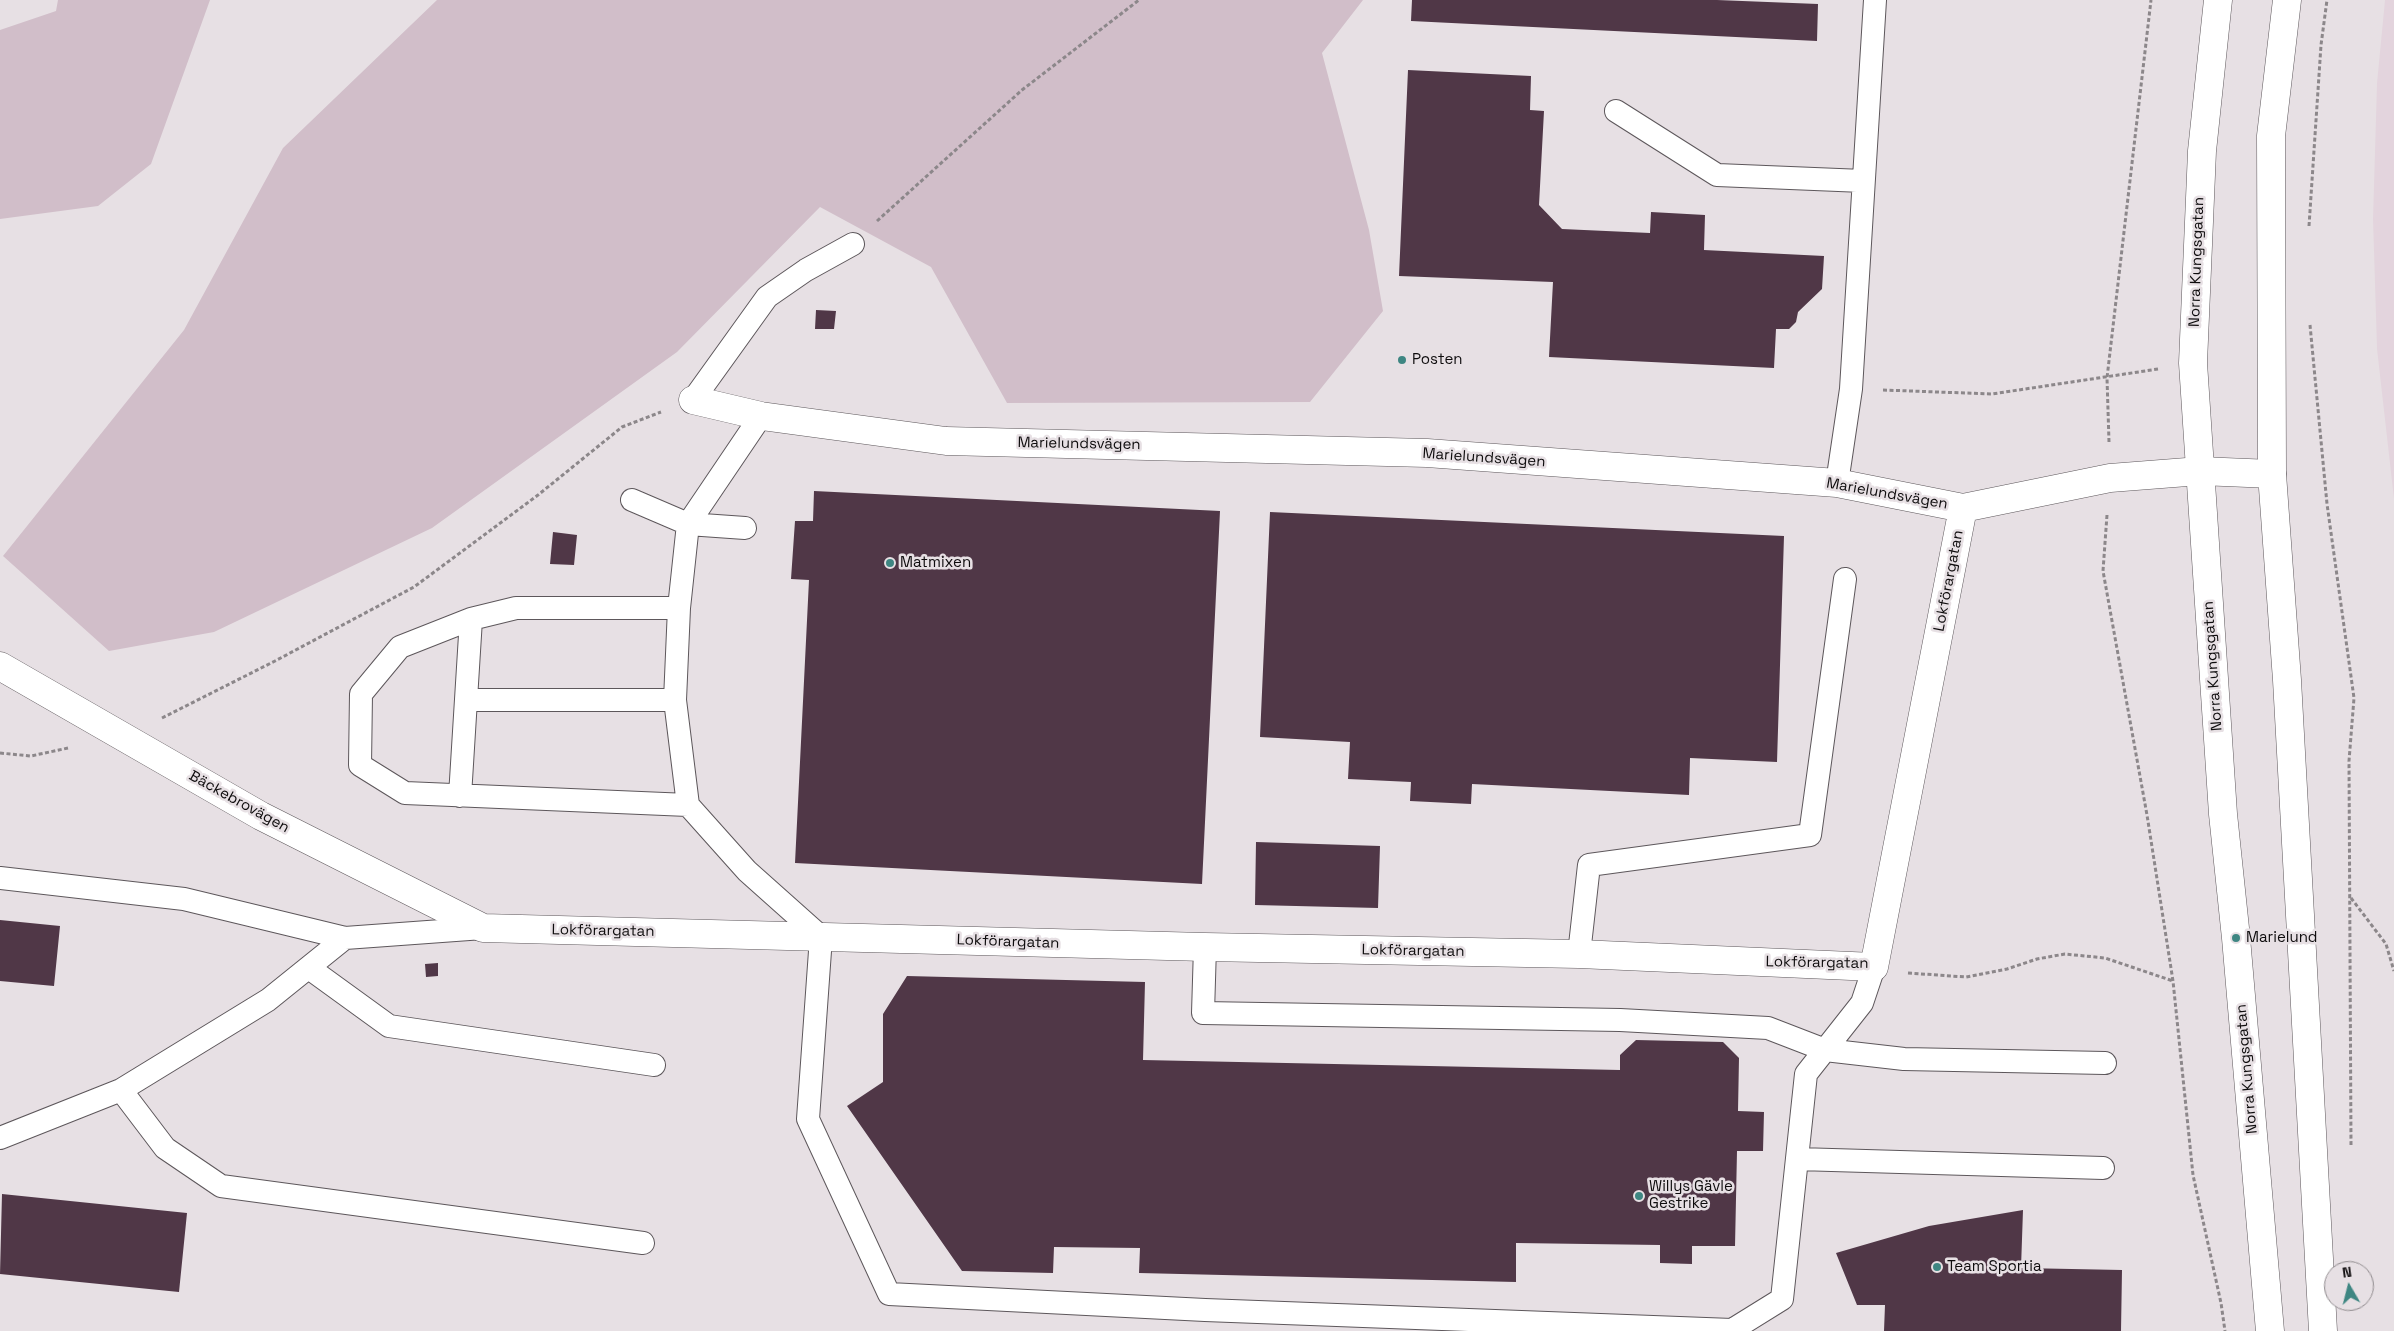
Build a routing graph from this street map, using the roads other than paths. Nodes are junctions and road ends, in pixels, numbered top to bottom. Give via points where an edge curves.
1 (1875, 0) edge
2 (2218, 0) edge
3 (2287, 0) edge
4 (1616, 111) dead end
5 (1864, 181) junction
6 (853, 244) road end
7 (693, 400) joint
8 (761, 416) junction
9 (2200, 471) junction
10 (2272, 474) junction
11 (1837, 484) junction
12 (632, 500) dead end
13 (1963, 508) junction
14 (688, 524) junction
15 (745, 528) dead end
16 (1845, 579) dead end
17 (679, 608) junction
18 (471, 619) junction
19 (0, 666) edge
20 (467, 700) junction
21 (675, 700) junction
22 (460, 796) junction
23 (688, 805) junction
24 (0, 878) edge
25 (484, 928) junction
26 (821, 936) junction
27 (345, 938) junction
28 (1204, 947) junction
29 (1579, 954) junction
30 (1874, 967) junction
31 (309, 968) junction
32 (1825, 1050) junction
33 (2105, 1063) dead end
34 (654, 1065) dead end
35 (122, 1090) junction
36 (0, 1138) edge
37 (1798, 1159) junction
38 (2103, 1168) dead end
39 (643, 1243) dead end
40 (2270, 1331) edge
41 (2323, 1331) edge

1 - 5 lane
2 - 9 street, Norra Kungsgatan via 2202,151 2193,363
3 - 10 street via 2271,136
4 - 5 lane via 1717,175
5 - 11 lane via 1851,389
6 - 7 lane via 806,270 767,297
7 - 8 street, Marielundsvägen
8 - 11 street, Marielundsvägen via 946,441 1427,453
8 - 14 lane
9 - 10 street, Marielundsvägen
9 - 13 street, Marielundsvägen via 2110,478
9 - 40 street, Norra Kungsgatan via 2223,814
10 - 41 street via 2287,680
11 - 13 street, Marielundsvägen
12 - 14 lane
13 - 30 street, Lokförargatan
14 - 15 lane
14 - 17 lane
16 - 29 lane via 1810,835 1589,865
17 - 18 lane via 516,608
17 - 21 lane
18 - 20 lane
18 - 22 lane via 400,647 361,694 360,765 405,793
19 - 25 street, Bäckebrovägen via 261,816
20 - 21 lane
20 - 22 lane
21 - 23 lane
22 - 23 lane
23 - 26 lane via 747,872
24 - 27 lane via 184,899
25 - 26 street, Lokförargatan
25 - 27 lane
26 - 28 street, Lokförargatan
26 - 37 lane via 808,1119 888,1294 1204,1310 1732,1330 1782,1299
27 - 31 lane
28 - 29 street, Lokförargatan
28 - 32 lane via 1203,1013 1620,1020 1768,1028
29 - 30 street, Lokförargatan
30 - 32 lane via 1862,1004
31 - 34 lane via 389,1026
31 - 35 lane via 268,1000
32 - 33 lane via 1904,1058
32 - 37 lane via 1806,1074
35 - 36 lane
35 - 39 lane via 165,1148 222,1186
37 - 38 lane

